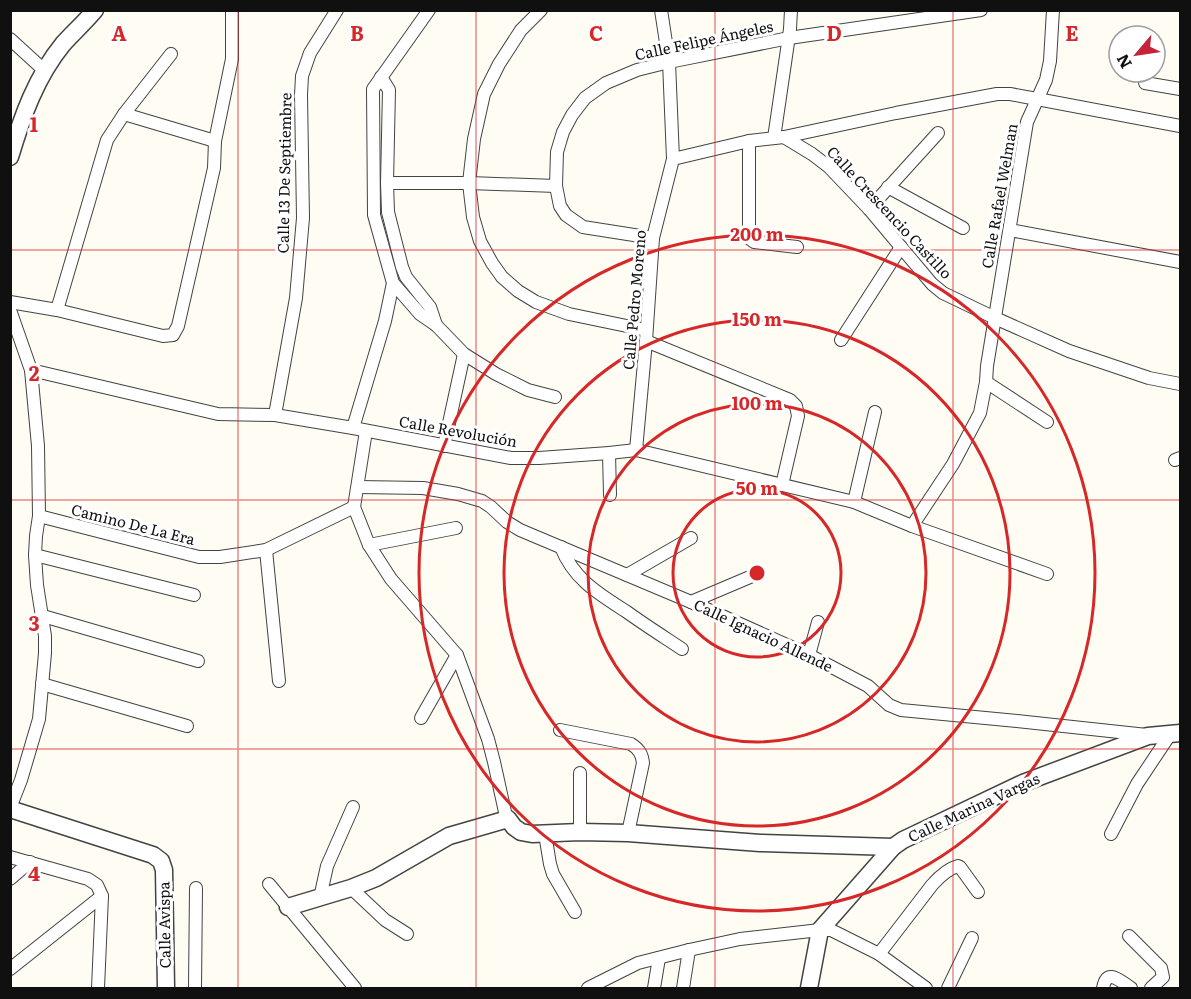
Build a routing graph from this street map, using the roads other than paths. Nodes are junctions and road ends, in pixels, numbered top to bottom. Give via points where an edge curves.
1 (95, 10) edge
2 (232, 10) edge
3 (337, 10) edge
4 (429, 10) edge
5 (541, 10) edge
6 (661, 10) edge
7 (791, 10) edge
8 (981, 10) edge
9 (1053, 10) edge
10 (789, 38) junction
11 (11, 40) edge
12 (171, 54) dead end
13 (669, 62) junction
14 (45, 71) junction
15 (381, 77) junction
16 (1151, 84) edge
17 (1180, 89) edge
18 (1038, 99) junction
19 (124, 114) junction
20 (1180, 126) edge
21 (938, 133) dead end
22 (779, 138) junction
23 (215, 141) junction
24 (749, 141) junction
25 (10, 157) edge
26 (673, 159) junction
27 (387, 183) junction
28 (469, 183) junction
29 (556, 186) junction
30 (888, 187) junction
31 (869, 209) junction
32 (963, 228) dead end
33 (1010, 230) junction
34 (653, 238) junction
35 (797, 246) dead end
36 (901, 247) junction
37 (1180, 262) edge
38 (393, 283) junction
39 (10, 302) edge
40 (10, 310) edge
41 (57, 310) junction
42 (995, 318) junction
43 (436, 325) junction
44 (646, 335) junction
45 (841, 340) dead end
46 (464, 354) junction
47 (31, 370) junction
48 (986, 382) junction
49 (1180, 384) edge
50 (555, 397) dead end
51 (875, 412) dead end
52 (275, 415) junction
53 (1047, 422) dead end
54 (359, 429) junction
55 (444, 446) junction
56 (636, 450) junction
57 (609, 453) junction
58 (782, 485) junction
59 (358, 487) junction
60 (610, 495) dead end
61 (854, 502) junction
62 (354, 507) junction
63 (39, 516) junction
64 (912, 526) junction
65 (456, 528) dead end
66 (691, 538) dead end
67 (369, 545) junction
68 (561, 547) junction
69 (266, 550) junction
70 (35, 555) junction
71 (757, 574) dead end
72 (1047, 574) dead end
73 (627, 575) junction
74 (194, 595) dead end
75 (691, 602) junction
76 (43, 616) junction
77 (818, 622) dead end
78 (682, 650) dead end
79 (808, 654) junction
80 (457, 655) junction
81 (198, 661) dead end
82 (279, 681) dead end
83 (42, 684) junction
84 (422, 718) dead end
85 (187, 726) dead end
86 (560, 730) dead end
87 (1176, 733) edge
88 (1148, 736) junction
89 (580, 773) dead end
90 (353, 807) dead end
91 (10, 809) edge
92 (508, 819) junction
93 (580, 832) junction
94 (628, 833) junction
95 (545, 834) junction
96 (1112, 834) dead end
97 (893, 847) junction
98 (10, 857) edge
99 (30, 862) junction
100 (10, 879) edge
101 (269, 884) dead end
102 (196, 888) dead end
103 (351, 888) junction
104 (978, 892) dead end
105 (102, 896) junction
106 (320, 898) junction
107 (288, 907) junction
108 (575, 912) dead end
109 (820, 930) junction
110 (407, 934) dead end
111 (1129, 936) dead end
112 (972, 938) dead end
113 (689, 950) junction
114 (879, 954) junction
115 (659, 958) junction
116 (10, 969) edge
117 (919, 986) edge
118 (98, 988) edge
119 (166, 988) edge
120 (195, 988) edge
121 (354, 988) edge
122 (590, 988) edge
123 (654, 988) edge
124 (683, 988) edge
125 (809, 988) edge
126 (948, 988) edge
127 (1103, 988) edge
128 (1131, 988) edge
129 (1151, 988) edge

1 - 14 street via 62,45
2 - 23 street via 232,59
3 - 52 street, Calle 13 De Septiembre via 310,53 302,76 303,218 296,298
4 - 15 street
5 - 28 street via 521,30 484,94
6 - 13 street, Calle Pedro Moreno
7 - 10 street
8 - 10 street, Calle Felipe Ángeles
9 - 18 street, Calle Rafael Welman via 1050,61
10 - 13 street, Calle Felipe Ángeles
10 - 22 street
11 - 14 street
12 - 19 street
13 - 26 street, Calle Pedro Moreno
13 - 29 street, Calle Felipe Ángeles via 606,83 585,98 563,132 557,152
14 - 25 street via 25,109
15 - 27 street via 389,90
15 - 38 street via 372,89 374,215
16 - 17 street
18 - 20 street
18 - 22 street via 997,94
18 - 33 street, Calle Rafael Welman via 1028,122
19 - 23 street
19 - 41 street via 107,140
21 - 30 street
22 - 24 street
22 - 31 street, Calle Crescencio Castillo via 829,167
23 - 41 street via 214,168 173,334 163,336
24 - 26 street
24 - 35 street via 750,239
26 - 34 street, Calle Pedro Moreno
27 - 28 street
27 - 43 street via 388,212 402,267 430,307
28 - 29 street
28 - 44 street via 480,242 510,284 536,302
29 - 34 street, Calle Felipe Ángeles via 560,206 583,227
30 - 31 street
30 - 32 street
31 - 36 street, Calle Crescencio Castillo
33 - 37 street
33 - 42 street, Calle Rafael Welman
34 - 44 street, Calle Pedro Moreno
36 - 42 street, Calle Crescencio Castillo via 944,293
36 - 45 street
38 - 43 street via 420,314
38 - 54 street
39 - 41 street
40 - 47 street
42 - 48 street, Calle Rafael Welman
42 - 49 street, Calle Crescencio Castillo via 1069,351 1149,378
43 - 46 street
44 - 56 street, Calle Pedro Moreno
44 - 58 street via 796,406 798,416
46 - 50 street via 528,390
46 - 55 street
47 - 52 street, Calle Revolución via 218,414
47 - 63 street
48 - 53 street
48 - 64 street, Calle Rafael Welman via 980,413 953,464
51 - 61 street
52 - 54 street, Calle Revolución
54 - 55 street, Calle Revolución
54 - 59 street
55 - 57 street, Calle Revolución via 511,458
56 - 57 street, Calle Revolución
56 - 58 street, Calle Revolución
57 - 60 street
58 - 61 street, Calle Revolución
59 - 62 street
59 - 68 street, Calle Ignacio Allende via 423,488 482,501 520,530
61 - 64 street, Calle Revolución
62 - 67 street
62 - 69 street, Camino De La Era
63 - 69 street, Camino De La Era via 199,557
63 - 70 street
64 - 72 street, Calle Revolución
65 - 67 street
66 - 73 street
67 - 80 street via 391,579
68 - 73 street, Calle Ignacio Allende
68 - 78 street via 576,573 592,588
69 - 82 street
70 - 74 street
70 - 76 street
71 - 75 street
73 - 75 street, Calle Ignacio Allende
75 - 79 street, Calle Ignacio Allende
76 - 81 street
76 - 83 street
77 - 79 street
79 - 88 street, Calle Ignacio Allende via 868,686 889,705 901,710
80 - 84 street
80 - 92 street via 488,739
83 - 85 street
83 - 91 street via 39,718
86 - 94 street via 631,744 640,752 643,763
87 - 88 street, Calle Ignacio Allende
87 - 96 street via 1137,784
88 - 97 street, Calle Marina Vargas via 1023,783
89 - 93 street
90 - 106 street via 327,866
91 - 119 street, Calle Avispa via 153,855 161,861
92 - 95 street via 521,832
92 - 103 street via 449,836
93 - 94 street
93 - 95 street
94 - 97 street via 760,843
95 - 108 street via 549,864
97 - 109 street, Calle Marina Vargas
98 - 99 street
99 - 100 street
99 - 105 street via 88,879 98,885
101 - 107 street
102 - 120 street
103 - 106 street
103 - 110 street via 385,920
104 - 114 street via 960,867 952,867 932,885
105 - 116 street
105 - 118 street
106 - 107 street
107 - 121 street
109 - 113 street via 740,939
109 - 114 street via 831,930
109 - 125 street
111 - 129 street via 1163,972
112 - 126 street
113 - 115 street
113 - 124 street
114 - 117 street
115 - 122 street via 638,963
115 - 123 street
127 - 128 street via 1104,980 1112,977

